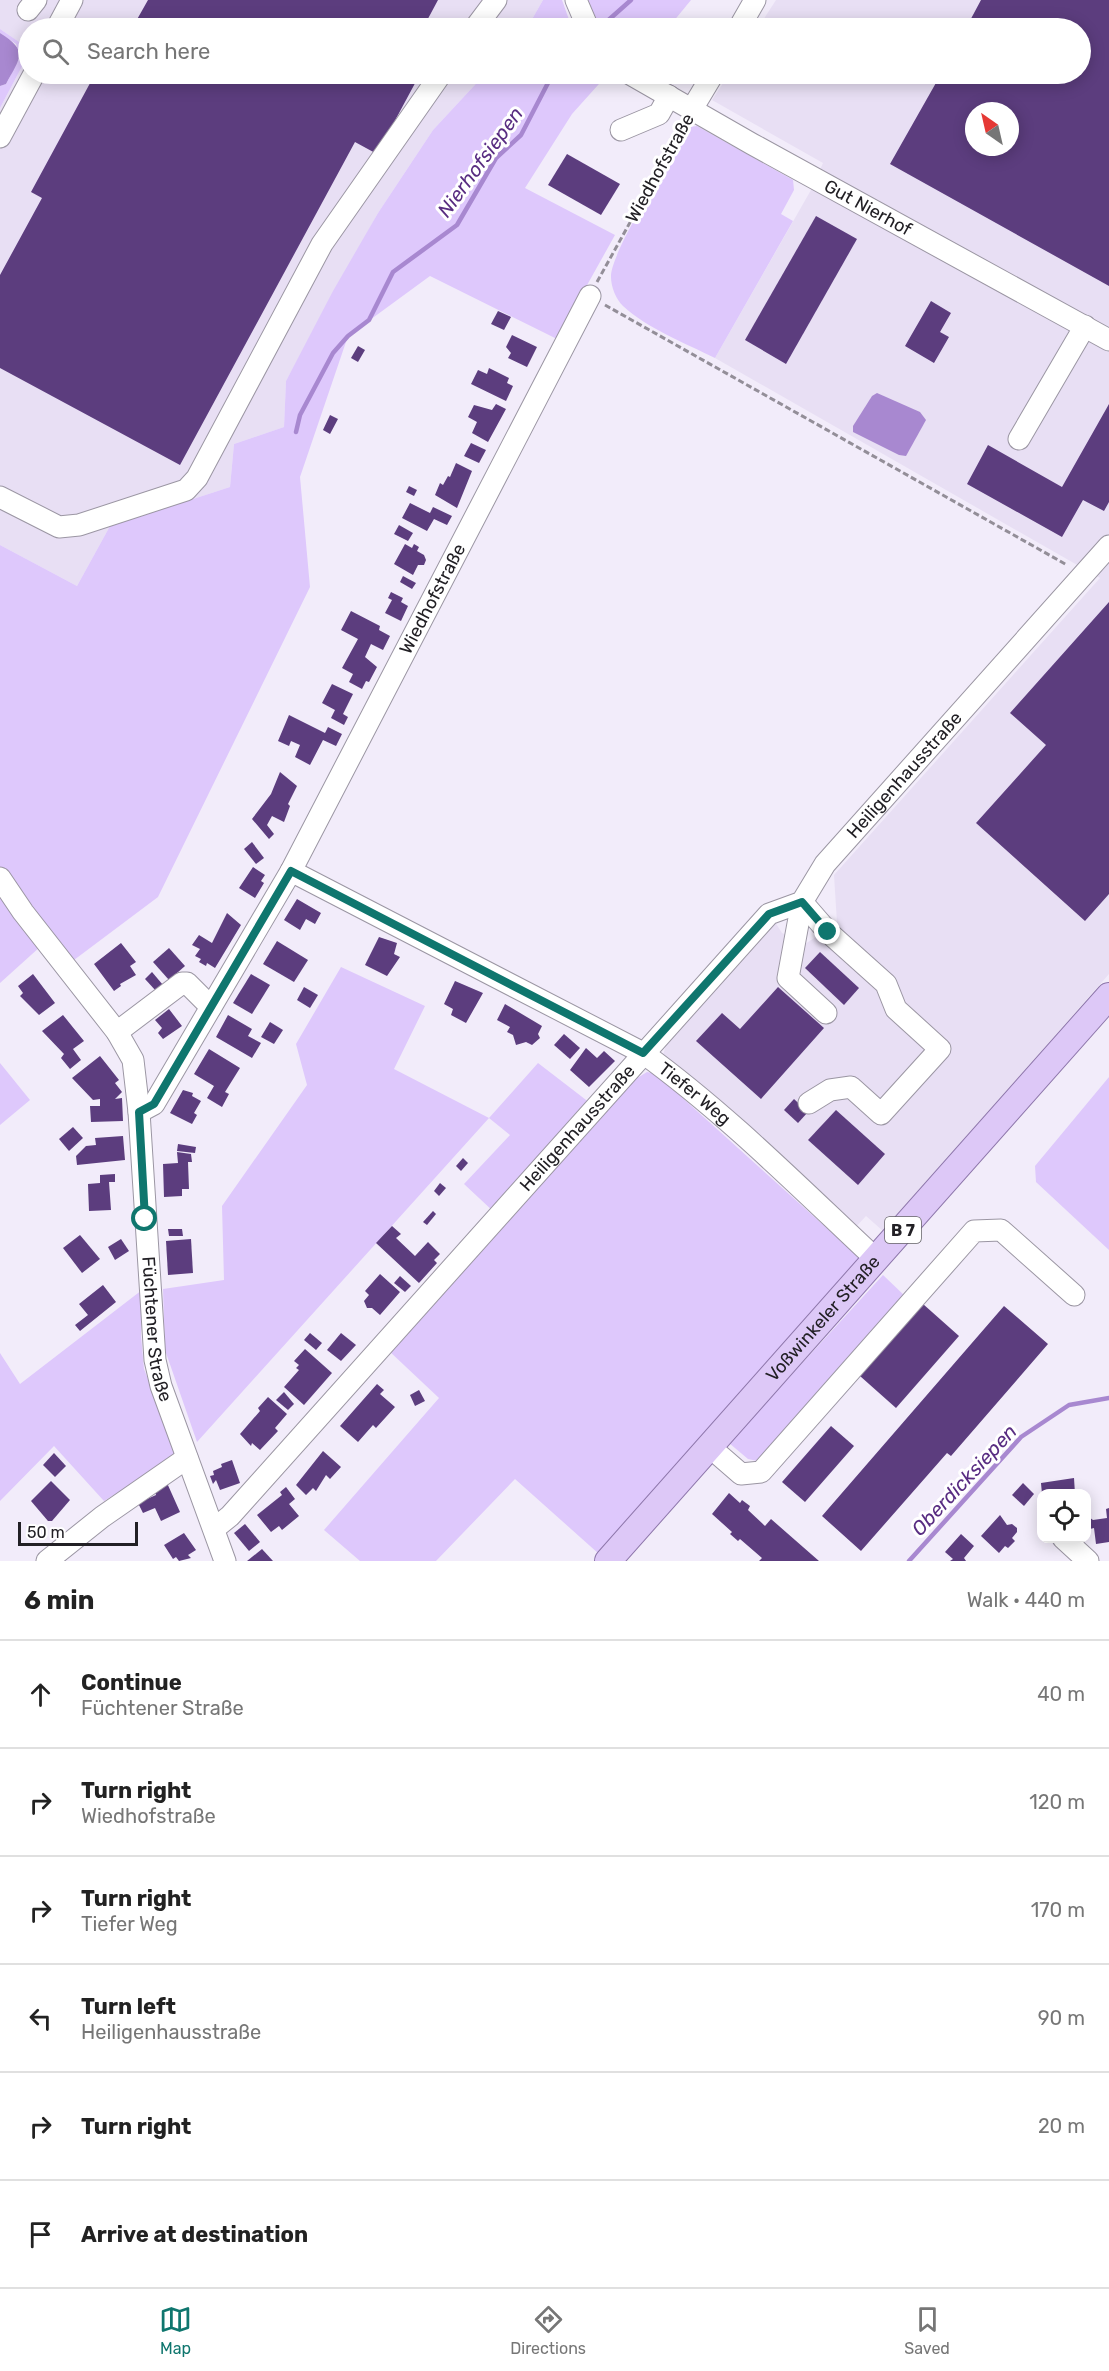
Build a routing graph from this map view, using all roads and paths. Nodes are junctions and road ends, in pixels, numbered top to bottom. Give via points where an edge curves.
1 (72, 0) edge
2 (496, 0) edge
3 (576, 0) edge
4 (755, 0) edge
5 (62, 18) edge
6 (482, 18) edge
7 (584, 18) edge
8 (745, 18) edge
9 (29, 84) edge
10 (434, 84) edge
11 (648, 84) edge
12 (707, 84) edge
13 (669, 96) junction
14 (692, 109) junction
15 (621, 130) dead end
16 (0, 137) edge
17 (590, 296) junction
18 (1085, 326) junction
19 (1109, 340) edge
20 (1019, 439) dead end
21 (0, 497) edge
22 (1109, 546) edge
23 (1082, 578) junction
24 (291, 871) junction
25 (0, 878) edge
26 (802, 902) junction
27 (1109, 996) edge
28 (211, 1007) junction
29 (826, 1013) dead end
30 (117, 1032) junction
31 (643, 1053) junction
32 (809, 1102) dead end
33 (139, 1112) junction
34 (877, 1260) junction
35 (1074, 1295) dead end
36 (711, 1448) junction
37 (187, 1458) junction
38 (214, 1528) junction
39 (1068, 1543) edge
40 (47, 1561) edge
41 (225, 1561) edge
42 (608, 1561) edge
43 (1088, 1561) edge

1 - 5 street
2 - 6 street
3 - 7 street
4 - 8 street
9 - 16 street
10 - 21 street via 322,244 197,478 186,490 79,525 59,526
11 - 13 street, Gut Nierhof
12 - 14 street, Wiedhofstraße
13 - 14 street, Gut Nierhof
13 - 15 street via 659,114
14 - 17 path, Wiedhofstraße
14 - 18 street, Gut Nierhof
17 - 23 path via 1060,560
17 - 24 street, Wiedhofstraße
18 - 19 street, Gut Nierhof
18 - 20 street
22 - 23 street, Heiligenhausstraße
23 - 26 street, Heiligenhausstraße via 825,864
24 - 28 street, Wiedhofstraße
24 - 31 street, Tiefer Weg
25 - 30 street, Füchtener Straße
26 - 29 street via 788,978
26 - 31 street, Heiligenhausstraße via 769,914
26 - 32 street via 828,932 886,984 896,1009 940,1049 881,1114 851,1087 830,1090
27 - 34 main road, Voßwinkeler Straße / B 7
28 - 30 street via 182,983
28 - 33 street, Wiedhofstraße via 154,1104
30 - 33 street, Füchtener Straße via 133,1060
31 - 34 street, Tiefer Weg via 744,1135
31 - 38 street, Heiligenhausstraße via 230,1516
33 - 37 street, Füchtener Straße via 155,1360
34 - 36 main road, Voßwinkeler Straße / B 7
35 - 36 street via 1001,1230 974,1231 761,1472 741,1474
36 - 42 main road, Voßwinkeler Straße / B 7
37 - 38 street, Füchtener Straße
37 - 40 street
38 - 41 street, Füchtener Straße
39 - 43 street

